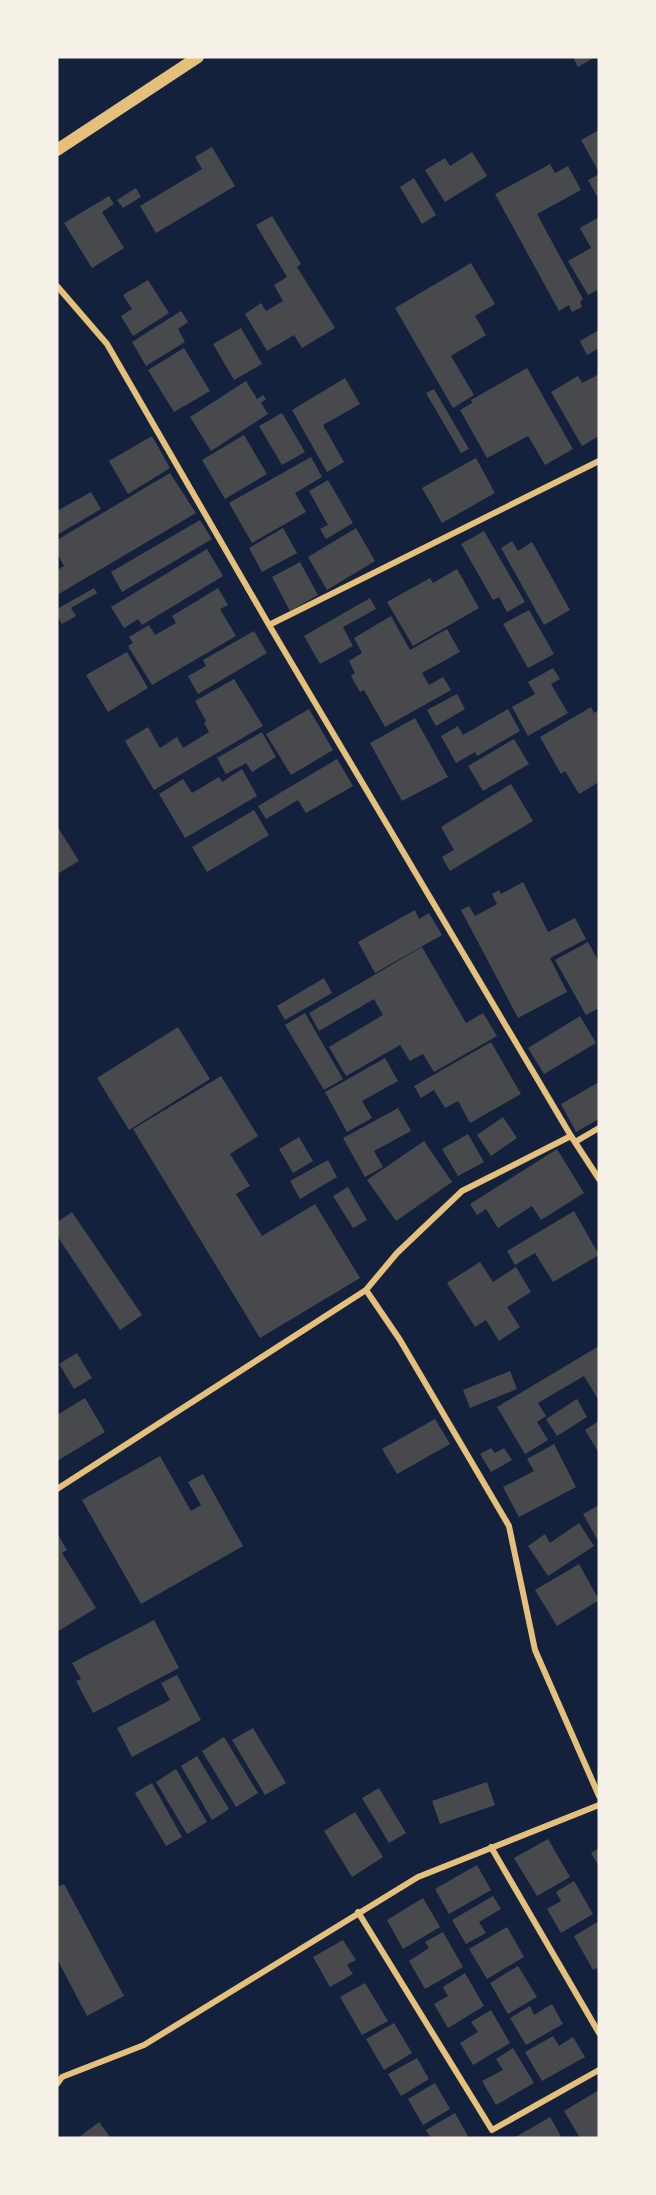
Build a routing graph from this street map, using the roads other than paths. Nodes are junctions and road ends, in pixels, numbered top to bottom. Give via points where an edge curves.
1 (198, 57) edge
2 (57, 150) edge
3 (57, 286) edge
4 (598, 464) edge
5 (269, 625) junction
6 (599, 1128) edge
7 (573, 1139) junction
8 (599, 1179) edge
9 (366, 1290) junction
10 (57, 1489) edge
11 (599, 1796) edge
12 (599, 1805) edge
13 (491, 1847) junction
14 (358, 1912) junction
15 (599, 2033) edge
16 (599, 2070) edge
17 (57, 2084) edge

1 - 2 main road
3 - 5 street via 107,344
4 - 5 street
5 - 7 street
6 - 7 street
7 - 8 street
7 - 9 street via 462,1191 397,1253
9 - 10 street
9 - 11 street via 510,1526 535,1650
12 - 13 street
13 - 14 street via 418,1877
13 - 15 street
14 - 16 street via 492,2130
14 - 17 street via 144,2045 62,2077

